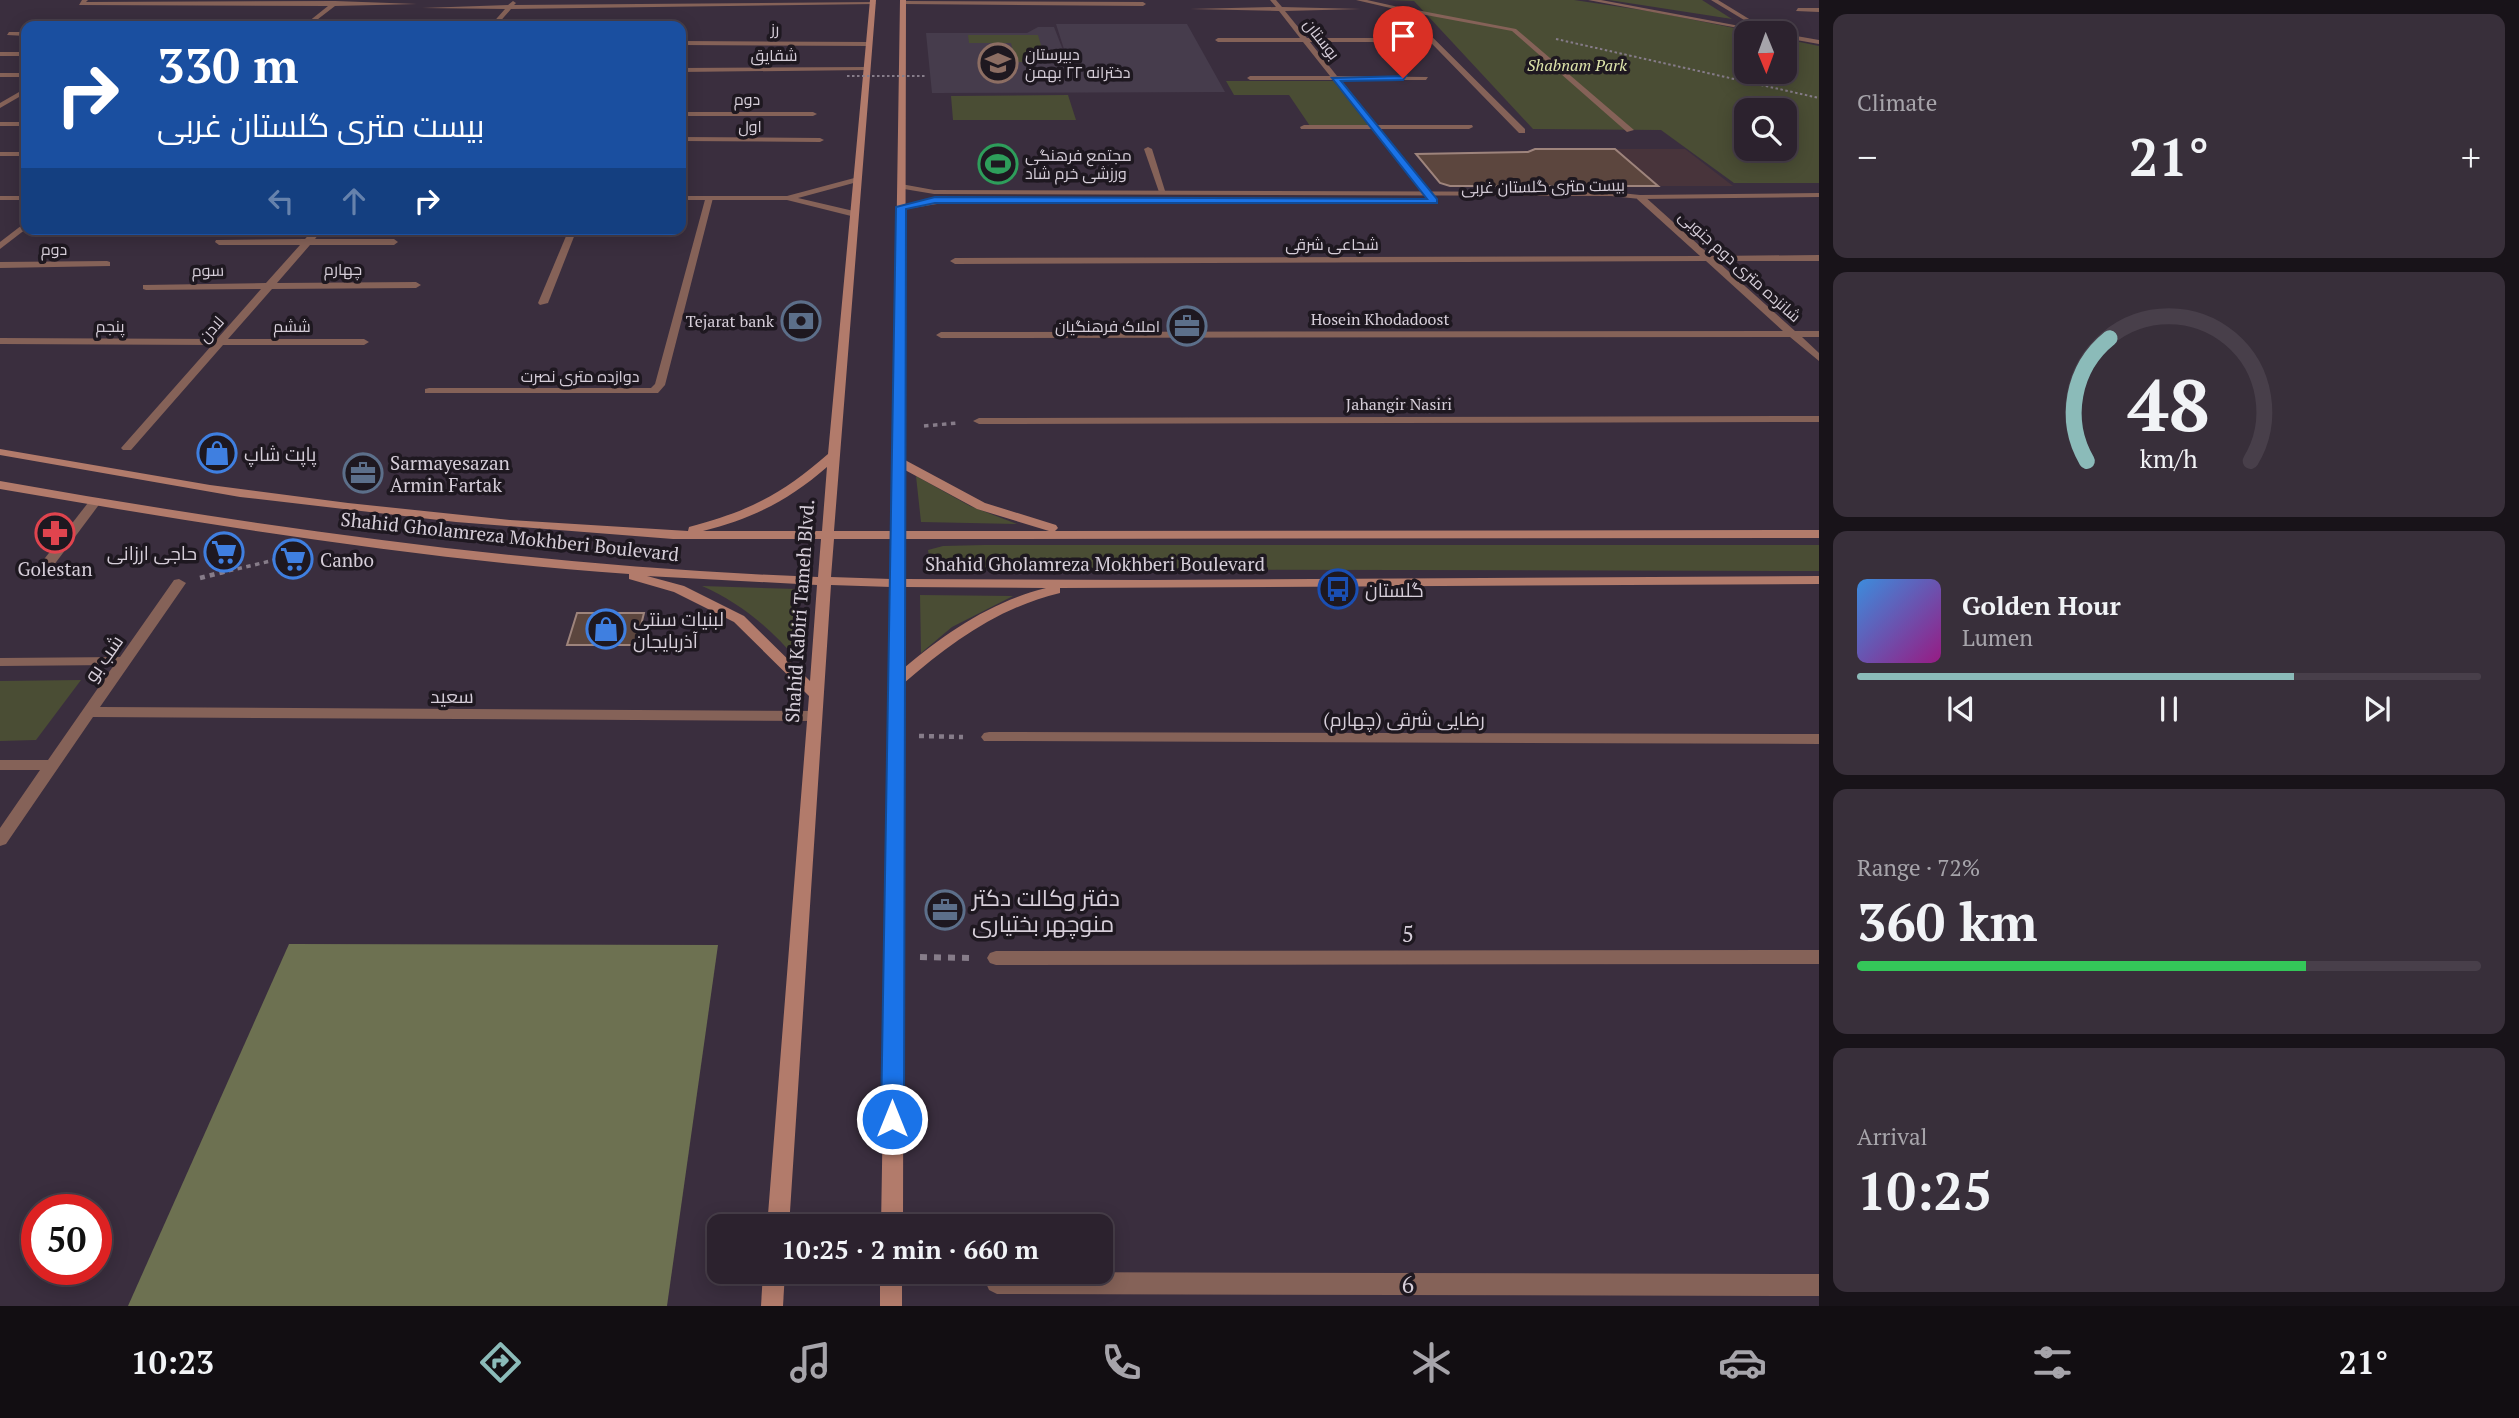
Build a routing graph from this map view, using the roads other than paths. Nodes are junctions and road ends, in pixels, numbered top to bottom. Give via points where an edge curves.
1 (85, 0) edge
2 (516, 0) edge
3 (614, 0) edge
4 (1273, 0) edge
5 (1359, 0) edge
6 (1591, 0) edge
7 (1714, 0) edge
8 (336, 2) edge
9 (873, 2) edge
10 (903, 2) edge
11 (414, 4) dead end
12 (1143, 4) dead end
13 (425, 8) dead end
14 (509, 8) junction
15 (609, 8) junction
16 (1193, 9) dead end
17 (1281, 9) junction
18 (1358, 9) dead end
19 (1401, 9) junction
20 (1798, 10) dead end
21 (1819, 10) edge
22 (312, 21) edge
23 (498, 21) edge
24 (1751, 21) edge
25 (1734, 26) edge
26 (9, 34) dead end
27 (21, 34) edge
28 (1797, 38) edge
29 (1219, 40) dead end
30 (1305, 40) junction
31 (1392, 40) dead end
32 (686, 43) edge
33 (1819, 43) edge
34 (869, 44) junction
35 (0, 54) edge
36 (21, 54) edge
37 (867, 68) junction
38 (686, 70) edge
39 (0, 75) edge
40 (21, 75) edge
41 (1250, 78) dead end
42 (1335, 78) junction
43 (1426, 78) dead end
44 (21, 93) edge
45 (0, 99) edge
46 (12, 99) junction
47 (21, 99) edge
48 (0, 106) edge
49 (686, 114) edge
50 (813, 114) dead end
51 (0, 124) edge
52 (21, 124) edge
53 (1304, 127) dead end
54 (1469, 127) dead end
55 (1375, 128) junction
56 (1630, 130) dead end
57 (1522, 131) dead end
58 (686, 139) edge
59 (820, 140) dead end
60 (1148, 149) dead end
61 (0, 154) edge
62 (21, 154) dead end
63 (858, 179) junction
64 (901, 186) junction
65 (1163, 192) junction
66 (1427, 193) junction
67 (1819, 195) edge
68 (1640, 197) junction
69 (0, 198) edge
70 (21, 198) edge
71 (686, 198) edge
72 (709, 198) junction
73 (787, 198) junction
74 (1434, 201) junction
75 (901, 207) junction
76 (855, 214) junction
77 (21, 229) edge
78 (313, 235) edge
79 (570, 235) edge
80 (219, 242) dead end
81 (307, 242) junction
82 (394, 242) dead end
83 (0, 246) edge
84 (1819, 258) edge
85 (1708, 259) junction
86 (955, 261) dead end
87 (107, 264) dead end
88 (0, 265) edge
89 (270, 285) junction
90 (416, 285) dead end
91 (146, 287) dead end
92 (542, 303) dead end
93 (1792, 334) junction
94 (1819, 334) edge
95 (941, 335) dead end
96 (0, 341) edge
97 (220, 342) junction
98 (364, 342) dead end
99 (1819, 358) edge
100 (429, 391) dead end
101 (1819, 419) edge
102 (979, 421) road end
103 (127, 448) dead end
104 (0, 452) edge
105 (834, 455) junction
106 (897, 461) junction
107 (0, 485) edge
108 (95, 502) junction
109 (1074, 534) junction
110 (1819, 534) edge
111 (828, 535) junction
112 (896, 535) junction
113 (673, 536) junction
114 (610, 569) junction
115 (43, 570) dead end
116 (824, 580) junction
117 (1819, 580) edge
118 (896, 582) junction
119 (179, 583) road end
120 (1082, 584) junction
121 (124, 661) junction
122 (0, 662) edge
123 (895, 683) junction
124 (816, 695) junction
125 (89, 712) junction
126 (814, 716) junction
127 (989, 737) road end
128 (1819, 739) edge
129 (0, 765) edge
130 (52, 765) junction
131 (0, 840) edge
132 (1819, 957) edge
133 (996, 958) road end
134 (779, 1214) edge
135 (892, 1214) edge
136 (1113, 1283) edge
137 (773, 1284) edge
138 (891, 1284) edge
139 (1819, 1285) edge
140 (772, 1306) edge
141 (891, 1306) edge

1 - 8 street via 81,4
2 - 14 street
3 - 15 street
4 - 17 street, بوستان
5 - 19 street
6 - 25 street
7 - 24 street
8 - 11 street
8 - 22 street
9 - 15 street
9 - 34 main road, Shahid Kabiri Tameh Blvd.
10 - 12 street
10 - 64 main road
13 - 14 street
14 - 15 street
14 - 23 street
16 - 17 street
17 - 18 street
17 - 30 street, بوستان
19 - 56 street via 1514,30
19 - 57 street
20 - 21 street
26 - 27 street
28 - 33 street
29 - 30 street
30 - 31 street
30 - 42 street, بوستان
32 - 34 street, رز
34 - 37 main road, Shahid Kabiri Tameh Blvd.
35 - 36 street
37 - 38 street, شقایق
37 - 63 main road, Shahid Kabiri Tameh Blvd.
39 - 40 street
41 - 42 street
42 - 43 street
42 - 55 street, بوستان
44 - 46 street
45 - 46 street
46 - 47 street
46 - 48 street
49 - 50 street, دوم
51 - 52 street
53 - 55 street
54 - 55 street
55 - 66 street, بوستان
58 - 59 street, اول
60 - 65 street
61 - 62 street
63 - 73 street
63 - 76 main road, Shahid Kabiri Tameh Blvd.
64 - 65 street, بیست متری گلستان غربی via 934,192
64 - 75 main road
65 - 66 street, بیست متری گلستان غربی
66 - 68 street, بیست متری گلستان غربی
66 - 74 street, بوستان
67 - 68 street, بیست متری گلستان غربی
68 - 74 street, بیست متری گلستان غربی via 1618,202
68 - 85 street, شانزده متری دوم جنوبی
69 - 70 street
71 - 72 street
72 - 73 street
72 - 100 street, دوازده متری نصرت via 660,385 654,391
73 - 76 street
74 - 75 street, بیست متری گلستان غربی via 935,200
75 - 106 main road
76 - 105 main road, Shahid Kabiri Tameh Blvd.
77 - 83 street
78 - 81 street, لادن
79 - 92 street
80 - 81 street
81 - 82 street
81 - 89 street, لادن
84 - 85 street, شجاعی شرقی
85 - 86 street, شجاعی شرقی
85 - 93 street, شانزده متری دوم جنوبی
87 - 88 street, دوم
89 - 90 street, چهارم
89 - 91 street, سوم
89 - 97 street, لادن
93 - 94 street, Hosein Khodadoost
93 - 95 street, Hosein Khodadoost
93 - 99 street, شانزده متری دوم جنوبی
96 - 97 street, پنجم
97 - 98 street, ششم
97 - 103 street, لادن
101 - 102 street, Jahangir Nasiri
104 - 113 main road, Shahid Gholamreza Mokhberi Boulevard via 238,493 385,512
105 - 111 main road, Shahid Kabiri Tameh Blvd.
105 - 113 main road via 782,499 738,519
106 - 109 main road via 981,506
106 - 112 main road
107 - 108 main road, Shahid Gholamreza Mokhberi Boulevard
108 - 114 main road, Shahid Gholamreza Mokhberi Boulevard via 384,545
108 - 115 street
109 - 110 main road, Shahid Gholamreza Mokhberi Boulevard
109 - 112 main road, Shahid Gholamreza Mokhberi Boulevard
111 - 112 main road, Shahid Gholamreza Mokhberi Boulevard
111 - 113 main road, Shahid Gholamreza Mokhberi Boulevard
111 - 116 main road, Shahid Kabiri Tameh Blvd.
112 - 118 main road
114 - 116 main road, Shahid Gholamreza Mokhberi Boulevard
114 - 124 main road via 679,589 739,619
116 - 118 main road, Shahid Gholamreza Mokhberi Boulevard
116 - 124 main road, Shahid Kabiri Tameh Blvd.
117 - 120 main road, Shahid Gholamreza Mokhberi Boulevard
118 - 120 main road, Shahid Gholamreza Mokhberi Boulevard
118 - 123 main road
119 - 121 street, شب بو
120 - 123 main road via 1039,593 979,617
121 - 122 street
121 - 125 street, شب بو
123 - 135 main road
124 - 126 main road, Shahid Kabiri Tameh Blvd.
125 - 126 street, سعید
125 - 130 street, شب بو
126 - 134 main road, Shahid Kabiri Tameh Blvd.
127 - 128 street, رضایی شرقی (چهارم)
129 - 130 street
130 - 131 street, شب بو
132 - 133 street, 5
136 - 139 street, 6
137 - 140 main road
138 - 141 main road

